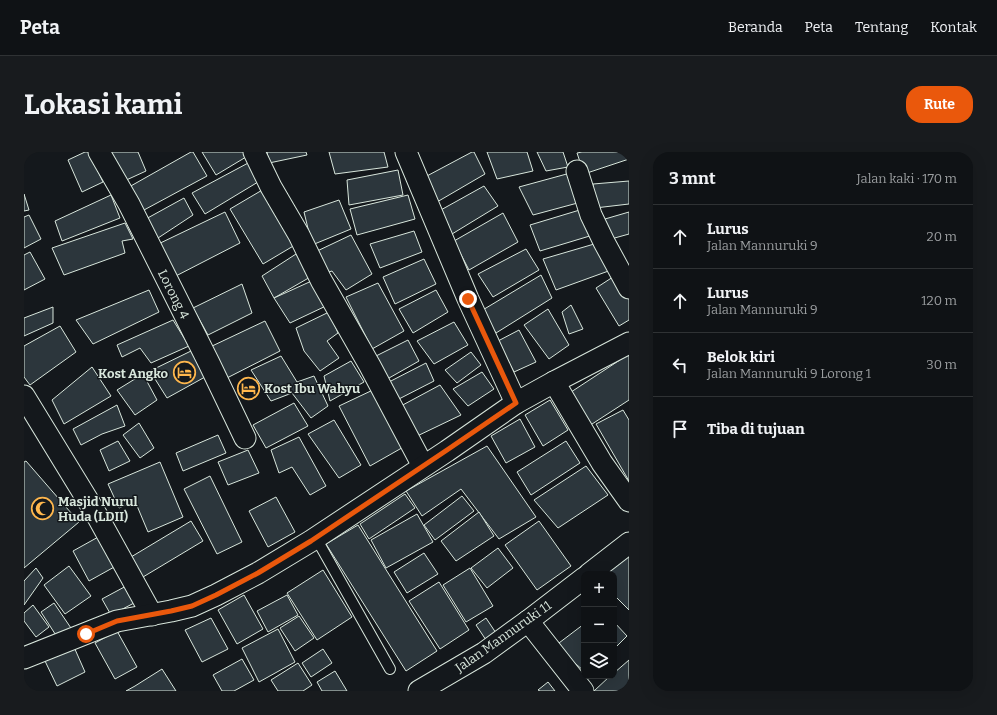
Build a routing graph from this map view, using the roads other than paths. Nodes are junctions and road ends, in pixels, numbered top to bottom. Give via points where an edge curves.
1 (99, 152) edge
2 (254, 152) edge
3 (406, 152) edge
4 (577, 171) dead end
5 (629, 288) edge
6 (629, 344) edge
7 (554, 382) junction
8 (24, 396) edge
9 (516, 403) junction
10 (245, 438) dead end
11 (423, 466) junction
12 (629, 501) edge
13 (316, 538) junction
14 (629, 543) edge
15 (593, 571) edge
16 (581, 580) edge
17 (162, 613) junction
18 (528, 621) junction
19 (24, 658) edge
20 (390, 669) dead end
21 (419, 691) edge
22 (584, 691) edge

1 - 10 street, Lorong 4 via 129,204
2 - 11 street
3 - 9 street via 468,299
4 - 5 street via 591,215
6 - 7 street
7 - 9 street
7 - 12 street via 602,463
8 - 17 street via 95,512
9 - 11 street
11 - 13 street
13 - 17 street via 216,595 192,606
13 - 20 lane
14 - 15 street
16 - 18 street, Jalan Mannuruki 11
17 - 19 street via 117,621
18 - 21 street, Jalan Mannuruki 11 via 484,653
18 - 22 street

